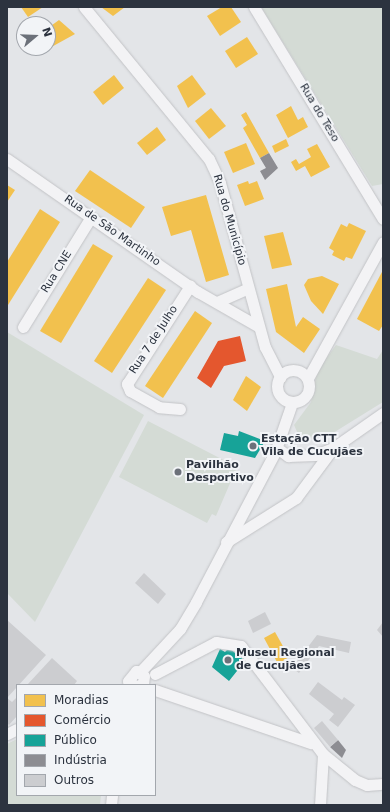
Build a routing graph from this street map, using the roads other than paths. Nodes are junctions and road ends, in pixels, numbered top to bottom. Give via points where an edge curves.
1 (84, 7) edge
2 (254, 7) edge
3 (7, 159) edge
4 (91, 217) junction
5 (383, 219) edge
6 (383, 242) edge
7 (190, 286) junction
8 (248, 288) junction
9 (217, 302) junction
10 (23, 327) dead end
11 (259, 327) junction
12 (280, 377) junction
13 (308, 378) junction
14 (292, 402) junction
15 (180, 409) dead end
16 (383, 413) edge
17 (277, 448) junction
18 (333, 448) junction
19 (226, 542) junction
20 (155, 674) dead end
21 (134, 684) edge
22 (156, 690) edge
23 (16, 730) edge
24 (7, 734) edge
25 (320, 750) junction
26 (383, 784) edge
27 (320, 805) edge

1 - 8 street, Rua do Município via 209,159 220,183
2 - 5 street, Rua do Teso
3 - 4 street, Rua de São Martinho
4 - 7 street, Rua de São Martinho
4 - 10 street, Rua CNE
6 - 13 street
7 - 9 street, Rua de São Martinho
7 - 15 street, Rua 7 de Julho via 127,384 130,391 159,407
8 - 9 street
8 - 11 street, Rua do Município
9 - 11 street, Rua de São Martinho
11 - 12 street, Rua do Município
12 - 13 street via 294,370
12 - 14 street via 279,393
13 - 14 street via 307,395
14 - 17 street
16 - 18 street
17 - 18 street via 288,456 300,457
17 - 19 street
18 - 19 street via 296,498
19 - 21 street via 180,629 140,672 144,676
20 - 25 street via 216,642 242,646
22 - 25 street via 296,735
23 - 24 street
25 - 26 street via 355,780 367,785
25 - 27 street

